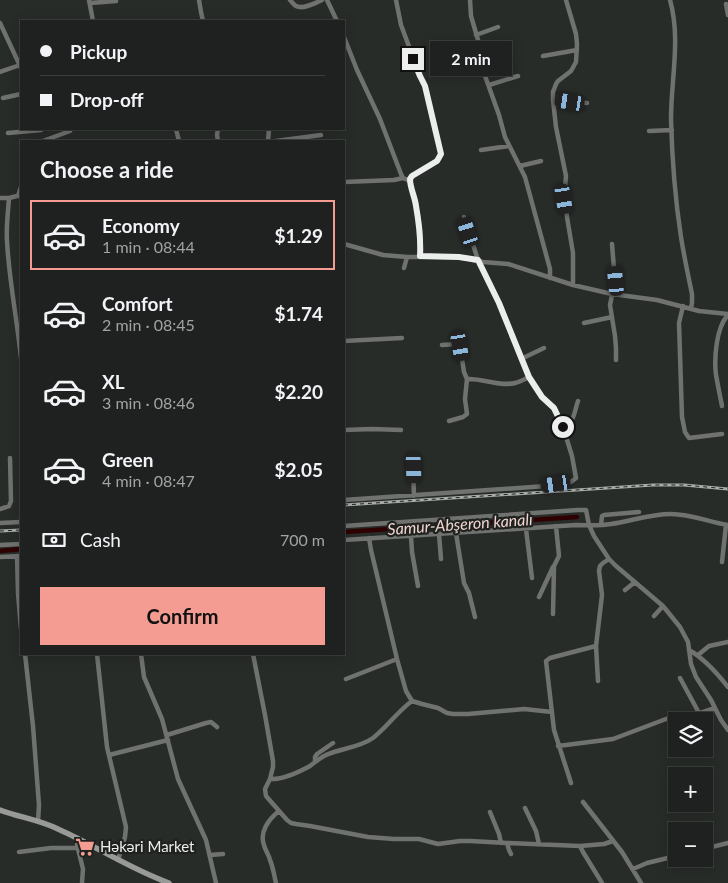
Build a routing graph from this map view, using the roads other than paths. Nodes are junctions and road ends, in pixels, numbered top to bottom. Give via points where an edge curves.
1 (199, 0) edge
2 (290, 0) edge
3 (322, 0) edge
4 (327, 0) edge
5 (396, 0) edge
6 (470, 0) edge
7 (566, 0) edge
8 (670, 0) edge
9 (116, 1) edge
10 (89, 2) edge
11 (726, 4) dead end
12 (728, 15) edge
13 (93, 20) edge
14 (203, 20) edge
15 (337, 20) edge
16 (0, 23) edge
17 (498, 27) dead end
18 (476, 34) junction
19 (345, 40) edge
20 (577, 50) junction
21 (543, 56) dead end
22 (20, 64) edge
23 (20, 66) edge
24 (0, 72) edge
25 (518, 76) dead end
26 (488, 85) junction
27 (20, 94) edge
28 (3, 98) dead end
29 (554, 100) junction
30 (588, 103) dead end
31 (34, 130) edge
32 (71, 130) edge
33 (672, 130) junction
34 (649, 131) dead end
35 (8, 134) dead end
36 (321, 135) dead end
37 (46, 140) edge
38 (284, 140) edge
39 (509, 146) junction
40 (481, 150) dead end
41 (541, 161) dead end
42 (520, 166) junction
43 (403, 178) junction
44 (410, 181) junction
45 (345, 182) edge
46 (20, 196) edge
47 (0, 198) edge
48 (9, 198) junction
49 (464, 217) dead end
50 (6, 238) junction
51 (0, 239) edge
52 (345, 244) edge
53 (612, 244) dead end
54 (420, 256) junction
55 (407, 257) junction
56 (478, 260) junction
57 (404, 268) dead end
58 (550, 278) junction
59 (573, 285) junction
60 (612, 294) junction
61 (683, 306) junction
62 (691, 308) junction
63 (728, 315) edge
64 (612, 318) junction
65 (584, 323) dead end
66 (20, 328) edge
67 (402, 338) dead end
68 (345, 341) edge
69 (442, 345) dead end
70 (544, 348) dead end
71 (521, 359) junction
72 (616, 360) dead end
73 (529, 377) junction
74 (467, 379) junction
75 (578, 401) dead end
76 (722, 406) dead end
77 (450, 421) dead end
78 (563, 427) junction
79 (345, 430) edge
80 (401, 430) dead end
81 (722, 434) dead end
82 (10, 458) dead end
83 (414, 468) dead end
84 (414, 496) junction
85 (345, 500) edge
86 (0, 508) edge
87 (639, 512) dead end
88 (20, 522) edge
89 (0, 523) edge
90 (589, 525) junction
91 (601, 525) junction
92 (727, 525) edge
93 (345, 526) edge
94 (556, 526) junction
95 (526, 529) junction
96 (456, 533) junction
97 (439, 534) junction
98 (411, 536) junction
99 (369, 538) junction
100 (345, 540) edge
101 (20, 544) edge
102 (0, 545) edge
103 (19, 556) edge
104 (0, 557) edge
105 (441, 559) dead end
106 (609, 559) junction
107 (722, 562) dead end
108 (554, 566) junction
109 (532, 578) dead end
110 (635, 582) junction
111 (418, 586) dead end
112 (625, 590) dead end
113 (539, 597) dead end
114 (663, 606) junction
115 (553, 614) dead end
116 (654, 616) dead end
117 (20, 617) edge
118 (475, 618) dead end
119 (728, 642) edge
120 (596, 646) junction
121 (689, 650) junction
122 (25, 655) edge
123 (97, 655) edge
124 (141, 655) edge
125 (253, 655) edge
126 (698, 655) junction
127 (397, 659) junction
128 (680, 678) dead end
129 (346, 679) dead end
130 (598, 681) dead end
131 (728, 687) edge
132 (412, 701) junction
133 (715, 708) junction
134 (552, 712) junction
135 (698, 712) edge
136 (702, 712) edge
137 (668, 719) edge
138 (217, 727) dead end
139 (728, 730) edge
140 (168, 738) junction
141 (333, 743) dead end
142 (558, 746) junction
143 (109, 755) junction
144 (315, 762) junction
145 (270, 779) junction
146 (571, 783) dead end
147 (582, 802) dead end
148 (526, 808) dead end
149 (0, 810) edge
150 (279, 811) junction
151 (490, 812) dead end
152 (38, 821) junction
153 (78, 838) junction
154 (613, 841) junction
155 (728, 842) edge
156 (501, 843) junction
157 (507, 843) junction
158 (539, 844) junction
159 (580, 846) junction
160 (713, 846) edge
161 (77, 848) junction
162 (19, 852) dead end
163 (223, 854) dead end
164 (512, 854) dead end
165 (210, 855) junction
166 (668, 858) edge
167 (118, 860) junction
168 (633, 870) junction
169 (82, 883) edge
170 (169, 883) edge
171 (216, 883) edge
172 (276, 883) edge
173 (602, 883) edge
174 (641, 883) edge

1 - 14 street
2 - 3 street via 299,8
4 - 15 street
5 - 44 street via 401,25 425,86 441,154 437,161 412,176
6 - 18 street
7 - 20 street
8 - 33 street via 675,59
9 - 10 street
10 - 13 street
11 - 12 street
16 - 22 street
17 - 18 street
18 - 26 street
19 - 43 street
20 - 21 street
20 - 29 street via 574,67 556,84
23 - 24 street
25 - 26 street
26 - 39 street
27 - 28 street
29 - 30 street
29 - 59 street via 566,176 564,199
31 - 35 street
32 - 37 street
33 - 34 street
33 - 62 street via 678,213 692,294
36 - 38 street
39 - 40 street
39 - 42 street
41 - 42 street
42 - 58 street
43 - 44 street
43 - 45 street
44 - 54 street via 420,230
46 - 48 street
47 - 48 street
48 - 50 street
49 - 56 street
50 - 51 street
50 - 66 street
52 - 55 street via 383,255
53 - 60 street via 616,281
54 - 55 street
54 - 56 street
55 - 57 street
56 - 58 street via 514,266
56 - 71 street
58 - 59 street
59 - 60 street
60 - 61 street
60 - 64 street
61 - 62 street
61 - 81 street via 679,323 685,432 689,438
62 - 63 street
63 - 76 street via 719,333 716,356
64 - 65 street
64 - 72 street
67 - 68 street
69 - 74 street via 460,346
70 - 71 street
71 - 73 street
73 - 74 street via 508,384
73 - 78 street via 554,408
74 - 77 street via 467,414
75 - 78 street via 572,421
78 - 84 street via 576,475 574,480 538,487
79 - 80 street
82 - 86 street via 12,501 9,506
83 - 84 street
84 - 85 street
87 - 91 street via 604,515
88 - 89 street
90 - 91 street
90 - 93 street via 584,510
90 - 94 street
90 - 106 street
91 - 92 street via 671,514
92 - 107 street
94 - 95 street
94 - 108 street via 559,556
95 - 96 street
95 - 109 street
96 - 97 street
96 - 118 street via 464,583
97 - 98 street
97 - 105 street
98 - 99 street
98 - 111 street
99 - 100 street
99 - 127 street
101 - 102 street
103 - 104 street
103 - 117 street
106 - 110 street
106 - 120 street via 599,571 602,602
108 - 113 street
108 - 115 street
110 - 112 street
110 - 114 street
114 - 116 street
114 - 121 street via 686,638
119 - 126 street via 709,646
120 - 130 street
120 - 134 street via 548,659
121 - 126 street
121 - 133 street via 696,677
122 - 152 street
123 - 143 street
124 - 140 street via 144,678
125 - 145 street via 273,761
126 - 131 street
127 - 129 street
127 - 132 street
128 - 135 street
132 - 134 street via 453,714 524,709
132 - 144 street via 371,739 323,756
133 - 136 street
133 - 139 street
134 - 142 street
137 - 142 street via 613,739
138 - 140 street via 206,722
140 - 143 street
140 - 165 street via 178,779 204,834
141 - 144 street via 317,754
142 - 146 street
143 - 167 street via 126,831
144 - 145 street via 283,777
145 - 150 street via 266,793
147 - 154 street
148 - 158 street
149 - 152 street
150 - 156 street via 291,823 368,837 420,839 438,844 465,840
150 - 172 street via 270,819 262,839
151 - 156 street
152 - 153 street
153 - 161 street
153 - 167 street
154 - 159 street
154 - 168 street
155 - 160 street
156 - 157 street
157 - 158 street
157 - 164 street
158 - 159 street
159 - 173 street
161 - 162 street
161 - 169 street via 83,869
163 - 165 street
165 - 171 street
166 - 168 street
167 - 170 street
168 - 174 street

